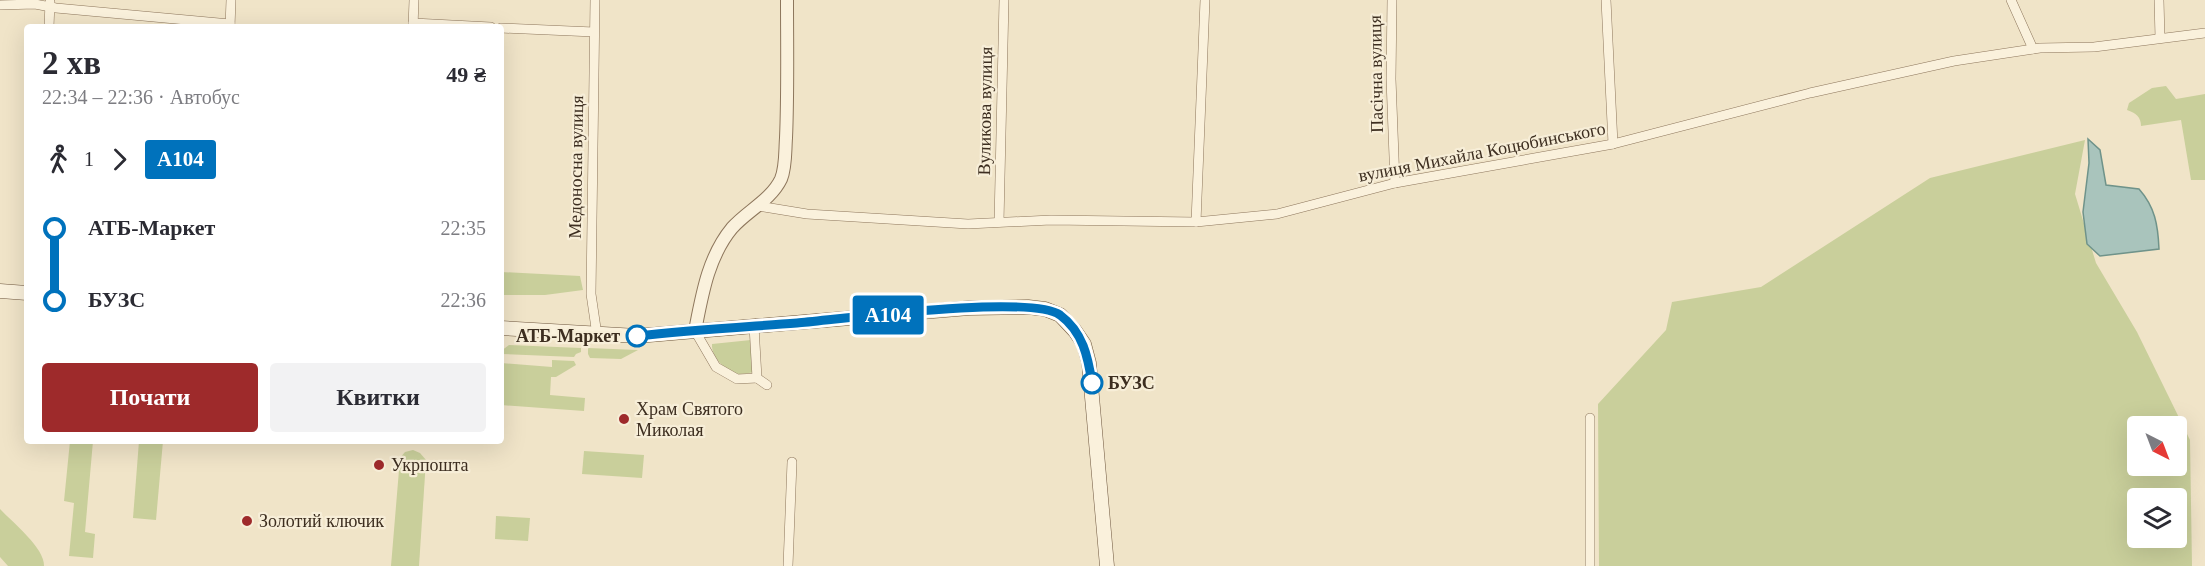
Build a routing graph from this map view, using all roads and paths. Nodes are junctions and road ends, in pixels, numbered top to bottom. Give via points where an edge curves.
1 (231, 0) edge
2 (414, 0) edge
3 (596, 0) edge
4 (787, 0) edge
5 (1004, 0) edge
6 (1205, 0) edge
7 (1392, 0) edge
8 (1606, 0) edge
9 (2011, 0) edge
10 (2159, 0) edge
11 (50, 3) edge
12 (0, 5) edge
13 (49, 24) edge
14 (222, 24) edge
15 (230, 24) edge
16 (413, 24) edge
17 (504, 28) edge
18 (594, 32) junction
19 (2205, 33) edge
20 (2160, 38) junction
21 (2033, 49) junction
22 (1613, 144) junction
23 (1395, 183) junction
24 (758, 206) junction
25 (999, 222) junction
26 (1196, 222) junction
27 (0, 291) edge
28 (24, 293) edge
29 (754, 326) junction
30 (504, 328) edge
31 (695, 331) junction
32 (597, 335) junction
33 (757, 378) junction
34 (767, 385) dead end
35 (1590, 418) dead end
36 (792, 462) dead end
37 (788, 566) edge
38 (1107, 566) edge
39 (1590, 566) edge

1 - 15 street
2 - 16 street
3 - 18 street, Медоносна вулиця
4 - 24 street via 785,161 781,179
5 - 25 street, Вуликова вулиця
6 - 26 street
7 - 23 street, Пасічна вулиця
8 - 22 street
9 - 21 street
10 - 20 street
11 - 12 street
11 - 13 street
11 - 14 street
17 - 18 street
18 - 32 street, Медоносна вулиця via 591,294
19 - 20 street, вулиця Михайла Коцюбинського
20 - 21 street, вулиця Михайла Коцюбинського via 2094,47
21 - 22 street, вулиця Михайла Коцюбинського via 1954,61 1821,90
22 - 23 street, вулиця Михайла Коцюбинського
23 - 26 street, вулиця Михайла Коцюбинського via 1277,214
24 - 25 street, вулиця Михайла Коцюбинського via 807,214 968,224
24 - 31 street via 719,247 702,291
25 - 26 street, вулиця Михайла Коцюбинського
27 - 28 main road
29 - 31 main road
29 - 33 street
29 - 38 main road via 969,308 1028,307 1060,315 1084,344 1089,363
30 - 32 main road
31 - 32 main road
31 - 33 street via 716,366 737,379
33 - 34 street
35 - 39 street
36 - 37 street

